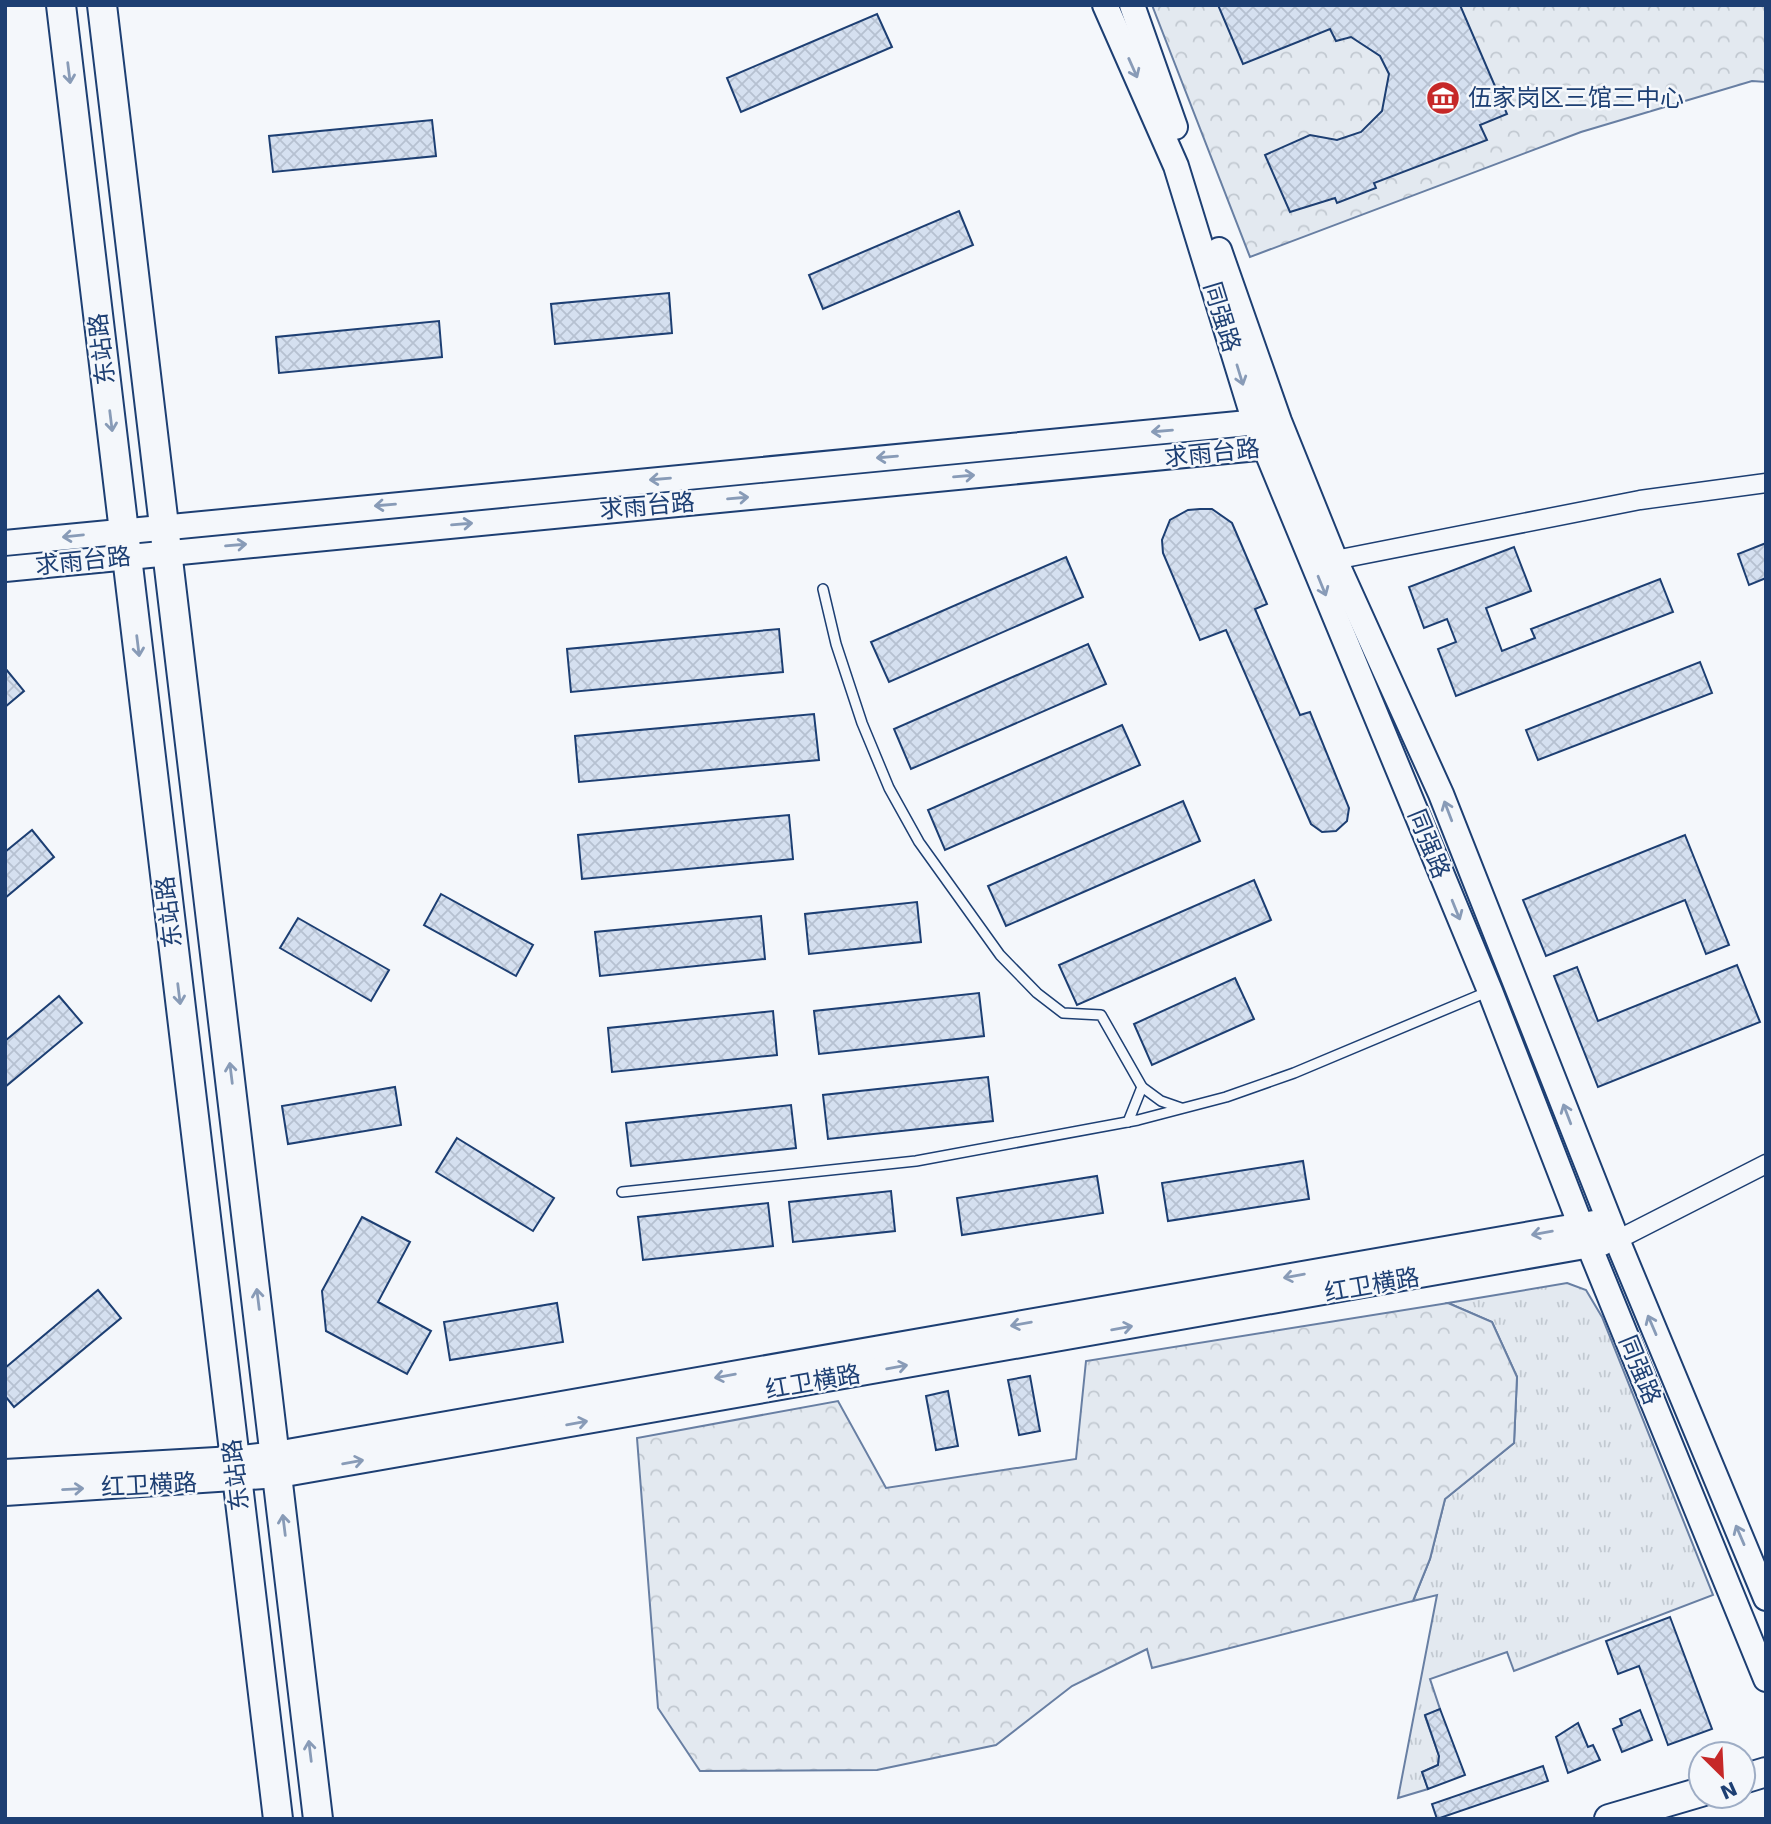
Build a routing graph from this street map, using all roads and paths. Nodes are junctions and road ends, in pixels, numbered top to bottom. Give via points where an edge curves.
1 (61, 5) edge
2 (102, 5) edge
3 (1105, 5) edge
4 (1132, 5) edge
5 (1267, 422) junction
6 (1277, 446) junction
7 (1766, 484) edge
8 (166, 539) junction
9 (5, 543) edge
10 (125, 543) junction
11 (1335, 560) junction
12 (5, 569) edge
13 (823, 589) dead end
14 (1490, 991) junction
15 (1142, 1087) junction
16 (1181, 1108) junction
17 (1128, 1122) junction
18 (1766, 1164) edge
19 (622, 1192) dead end
20 (1613, 1230) junction
21 (1585, 1237) junction
22 (277, 1464) junction
23 (236, 1469) junction
24 (5, 1472) edge
25 (5, 1493) edge
26 (1766, 1598) edge
27 (1766, 1679) edge
28 (1687, 1796) edge
29 (278, 1819) edge
30 (318, 1819) edge
31 (1609, 1819) edge

1 -> 10 main road, 东站路
2 - 8 main road, 东站路
3 -> 5 street, 同强路 via 1176,166
4 - 5 street, 同强路
5 - 6 street, 同强路
5 -> 8 street, 求雨台路
8 -> 6 street, 求雨台路
6 - 11 street, 同强路
6 -> 14 street, 同强路
7 - 11 street via 1640,500
8 - 10 street, 求雨台路
22 -> 8 main road, 东站路
10 -> 9 street, 求雨台路
10 - 12 street, 求雨台路
10 -> 23 main road, 东站路
20 -> 11 street, 同强路 via 1441,794
13 - 15 lane via 862,723 889,788 919,842 1000,955 1037,993 1063,1013 1101,1015
14 - 16 lane via 1294,1073
14 - 21 street, 同强路
15 - 16 lane
15 - 17 lane
16 - 17 lane
17 - 19 lane via 916,1161
18 - 20 street
20 - 21 street, 红卫横路
26 -> 20 street, 同强路
21 - 22 street, 红卫横路
21 - 27 street, 同强路
22 - 23 street, 红卫横路
30 -> 22 main road, 东站路
23 - 24 street, 红卫横路
25 -> 23 street, 红卫横路
23 - 29 main road, 东站路
28 - 31 main road

